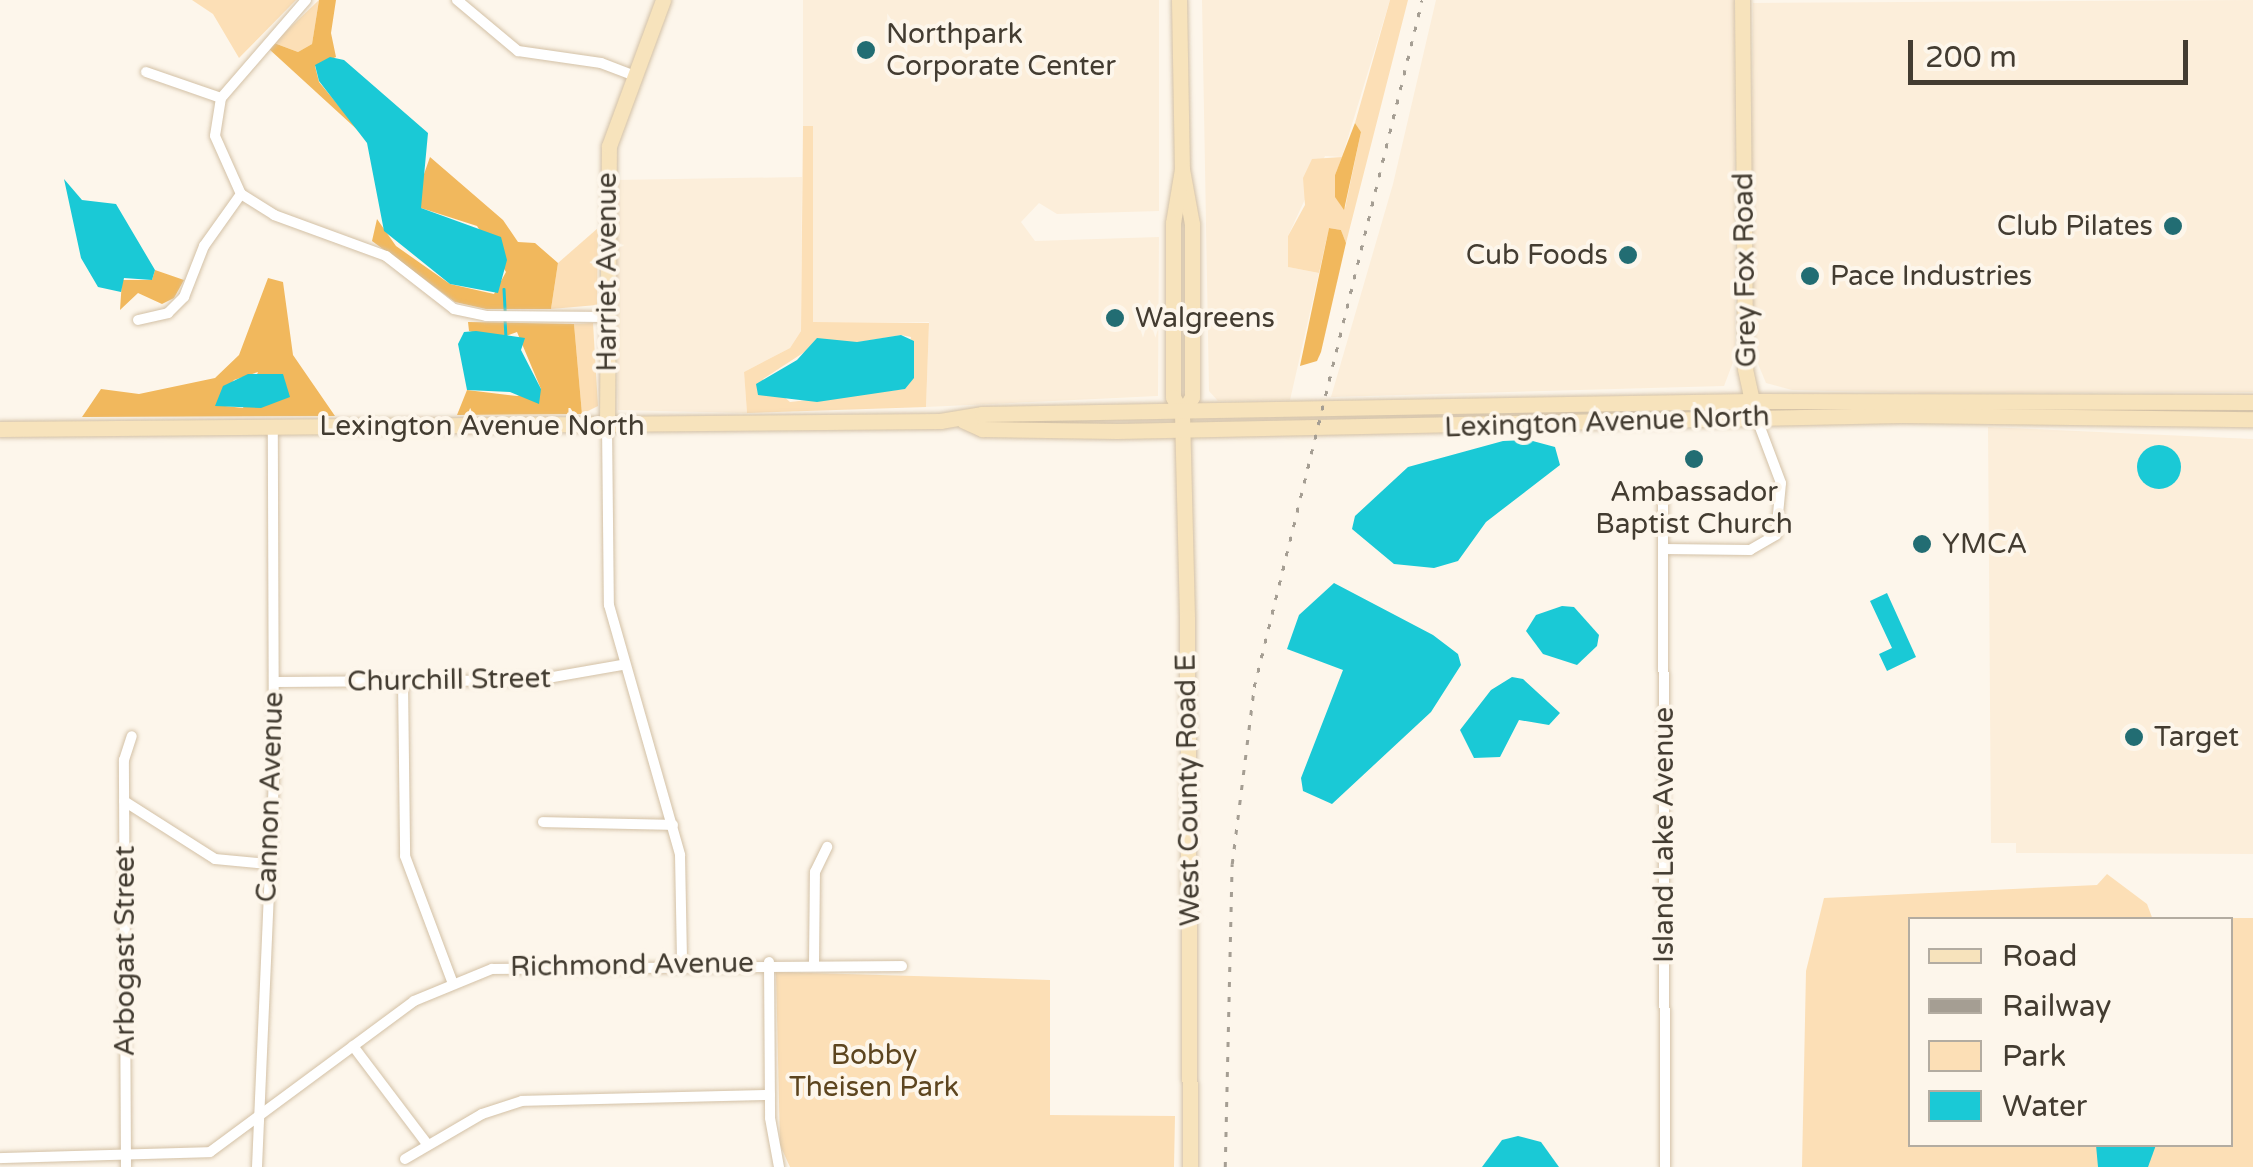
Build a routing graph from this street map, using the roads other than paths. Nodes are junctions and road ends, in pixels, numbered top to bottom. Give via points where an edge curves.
1 (306, 0) edge
2 (457, 0) edge
3 (663, 0) edge
4 (1179, 0) edge
5 (1742, 0) edge
6 (146, 72) dead end
7 (633, 76) junction
8 (221, 98) junction
9 (241, 194) junction
10 (607, 317) junction
11 (138, 320) dead end
12 (2253, 402) edge
13 (1754, 409) junction
14 (1182, 412) junction
15 (2253, 419) edge
16 (964, 421) junction
17 (606, 425) junction
18 (273, 428) junction
19 (0, 429) edge
20 (1182, 431) junction
21 (1663, 502) dead end
22 (1663, 548) junction
23 (622, 665) junction
24 (403, 681) junction
25 (274, 682) junction
26 (132, 736) dead end
27 (124, 802) junction
28 (543, 822) dead end
29 (673, 826) junction
30 (827, 847) dead end
31 (268, 864) junction
32 (770, 962) junction
33 (682, 963) junction
34 (814, 964) junction
35 (902, 966) dead end
36 (452, 981) junction
37 (353, 1046) junction
38 (770, 1095) junction
39 (258, 1119) junction
40 (428, 1145) junction
41 (0, 1158) edge
42 (405, 1159) dead end
43 (126, 1162) edge
44 (257, 1167) edge
45 (779, 1167) edge
46 (1190, 1167) edge
47 (1665, 1167) edge

1 - 8 street
2 - 7 street via 518,51 551,61 601,63
3 - 7 main road, Harriet Avenue
4 - 14 main road, West County Road E via 1182,169 1176,185 1173,397
5 - 13 main road, Grey Fox Road via 1744,322
6 - 8 street
7 - 10 main road, Harriet Avenue via 608,146
8 - 9 street via 216,136
9 - 10 street via 274,215 386,256 454,309 486,316
9 - 11 street via 204,246 184,298 168,314
10 - 17 main road, Harriet Avenue
12 - 13 main road, Lexington Avenue North
13 - 14 main road, Lexington Avenue North
13 - 15 main road, Lexington Avenue North
13 - 20 main road, Lexington Avenue North
13 - 22 street, Grey Fox Road via 1781,482 1776,535 1758,549
14 - 16 main road, Lexington Avenue North via 982,414
14 - 20 main road, West County Road E
16 - 17 main road, Lexington Avenue North
16 - 20 main road, Lexington Avenue North via 982,429
17 - 18 main road, Lexington Avenue North
17 - 23 street, Harriet Avenue via 606,581
18 - 19 main road, Lexington Avenue North
18 - 25 street, Cannon Avenue
20 - 46 main road, West County Road E
21 - 22 street, Island Lake Avenue
22 - 47 street, Island Lake Avenue
23 - 24 street, Churchill Street via 560,679
23 - 29 street, Harriet Avenue
24 - 25 street, Churchill Street
24 - 36 street via 405,856
25 - 31 street, Cannon Avenue
26 - 27 street, Arbogast Street
27 - 31 street via 215,858
27 - 43 street, Arbogast Street
28 - 29 street
29 - 33 street, Harriet Avenue via 682,872
30 - 34 street via 814,872
31 - 39 street, Cannon Avenue
32 - 33 street, Richmond Avenue
32 - 34 street, Richmond Avenue
32 - 38 street
33 - 36 street, Richmond Avenue via 516,965
34 - 35 street, Richmond Avenue
36 - 37 street, Richmond Avenue
37 - 39 street, Richmond Avenue
37 - 40 street
38 - 40 street via 543,1097 482,1114
38 - 45 street
39 - 43 street, Richmond Avenue via 199,1156
39 - 44 street, Cannon Avenue
40 - 42 street
41 - 43 street, Richmond Avenue

